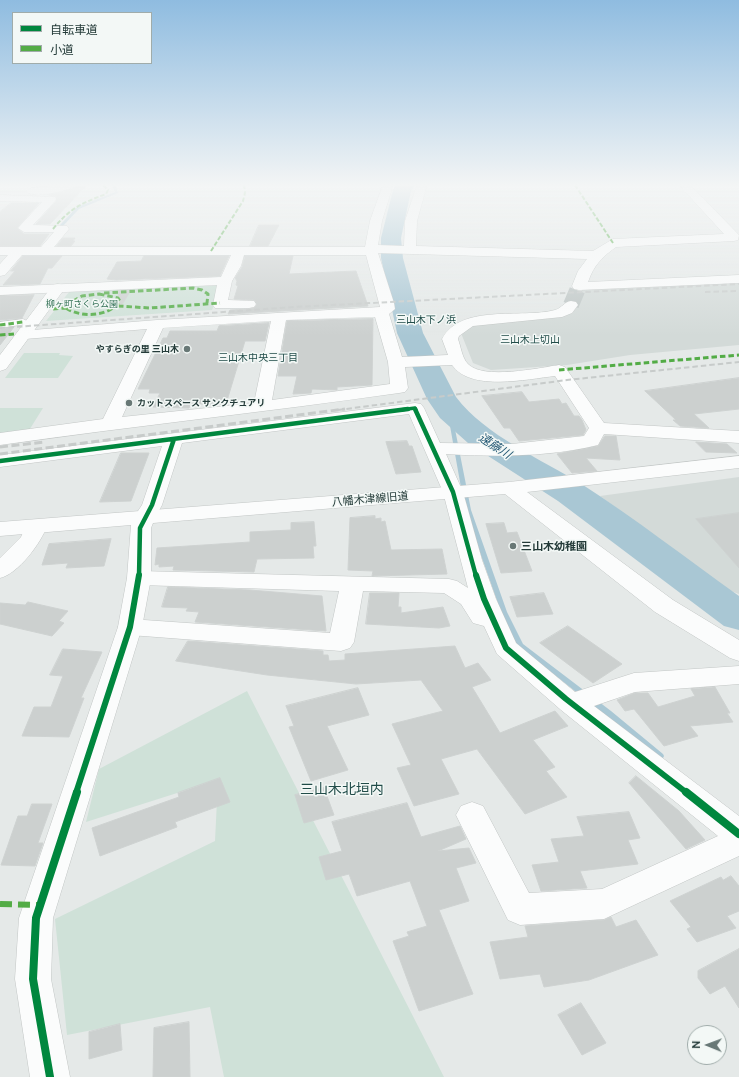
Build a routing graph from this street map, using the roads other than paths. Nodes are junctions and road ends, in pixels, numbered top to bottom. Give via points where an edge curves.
1 (58, 235) edge
2 (375, 235) edge
3 (409, 235) edge
4 (736, 237) edge
5 (408, 249) junction
6 (374, 250) junction
7 (0, 251) edge
8 (18, 251) junction
9 (44, 251) junction
10 (239, 251) junction
11 (596, 255) junction
12 (0, 272) edge
13 (739, 279) edge
14 (225, 281) junction
15 (58, 288) junction
16 (0, 291) edge
17 (263, 303) dead end
18 (571, 305) tunnel mouth
19 (381, 312) junction
20 (279, 316) junction
21 (157, 324) junction
22 (0, 325) edge
23 (21, 330) junction
24 (0, 335) edge
25 (457, 360) junction
26 (396, 362) junction
27 (0, 366) edge
28 (262, 407) junction
29 (110, 424) junction
30 (598, 428) junction
31 (739, 437) edge
32 (0, 439) edge
33 (174, 439) junction
34 (433, 448) junction
35 (0, 461) edge
36 (739, 462) edge
37 (509, 488) junction
38 (453, 492) junction
39 (145, 517) junction
40 (36, 526) junction
41 (0, 529) edge
42 (0, 571) edge
43 (139, 578) junction
44 (352, 584) junction
45 (494, 620) junction
46 (130, 627) junction
47 (739, 652) edge
48 (739, 675) edge
49 (571, 702) junction
50 (472, 815) dead end
51 (739, 834) edge
52 (739, 842) edge
53 (50, 1077) edge

1 - 9 street
2 - 6 street
3 - 5 street
4 - 11 street via 613,243
5 - 6 street
5 - 11 street
6 - 10 street
6 - 19 street via 378,297 388,310
7 - 8 street
8 - 9 street
8 - 12 street
9 - 10 street
10 - 14 street
11 - 13 street via 579,286
14 - 15 street
14 - 17 street via 220,306
15 - 16 street
15 - 23 street
18 - 25 street via 567,310 556,314 469,322 453,333 450,339
19 - 20 street
19 - 26 street
20 - 21 street
20 - 28 street
21 - 23 street
21 - 29 street
22 - 23 street
23 - 24 street
23 - 27 street
25 - 26 street
25 - 30 street via 464,369 478,375 498,376 559,370
26 - 28 street via 400,388
28 - 29 street
29 - 32 street
30 - 31 street
30 - 34 street via 591,441 562,446 483,451
33 - 34 street via 414,408
33 - 35 street
33 - 39 street via 152,505
34 - 38 street
36 - 37 street, 八幡木津線旧道
37 - 38 street, 八幡木津線旧道
37 - 47 street via 664,606
38 - 39 street, 八幡木津線旧道
38 - 45 street via 471,560
39 - 40 street, 八幡木津線旧道
39 - 43 street via 140,528
40 - 41 street, 八幡木津線旧道
40 - 42 street via 31,539
43 - 44 street
43 - 46 street
44 - 45 street via 449,586 469,599 482,616
44 - 46 street via 341,642
45 - 49 street via 506,648
46 - 53 street via 36,918 33,979
48 - 49 street via 634,683
49 - 51 street
50 - 52 street via 520,908 604,904

